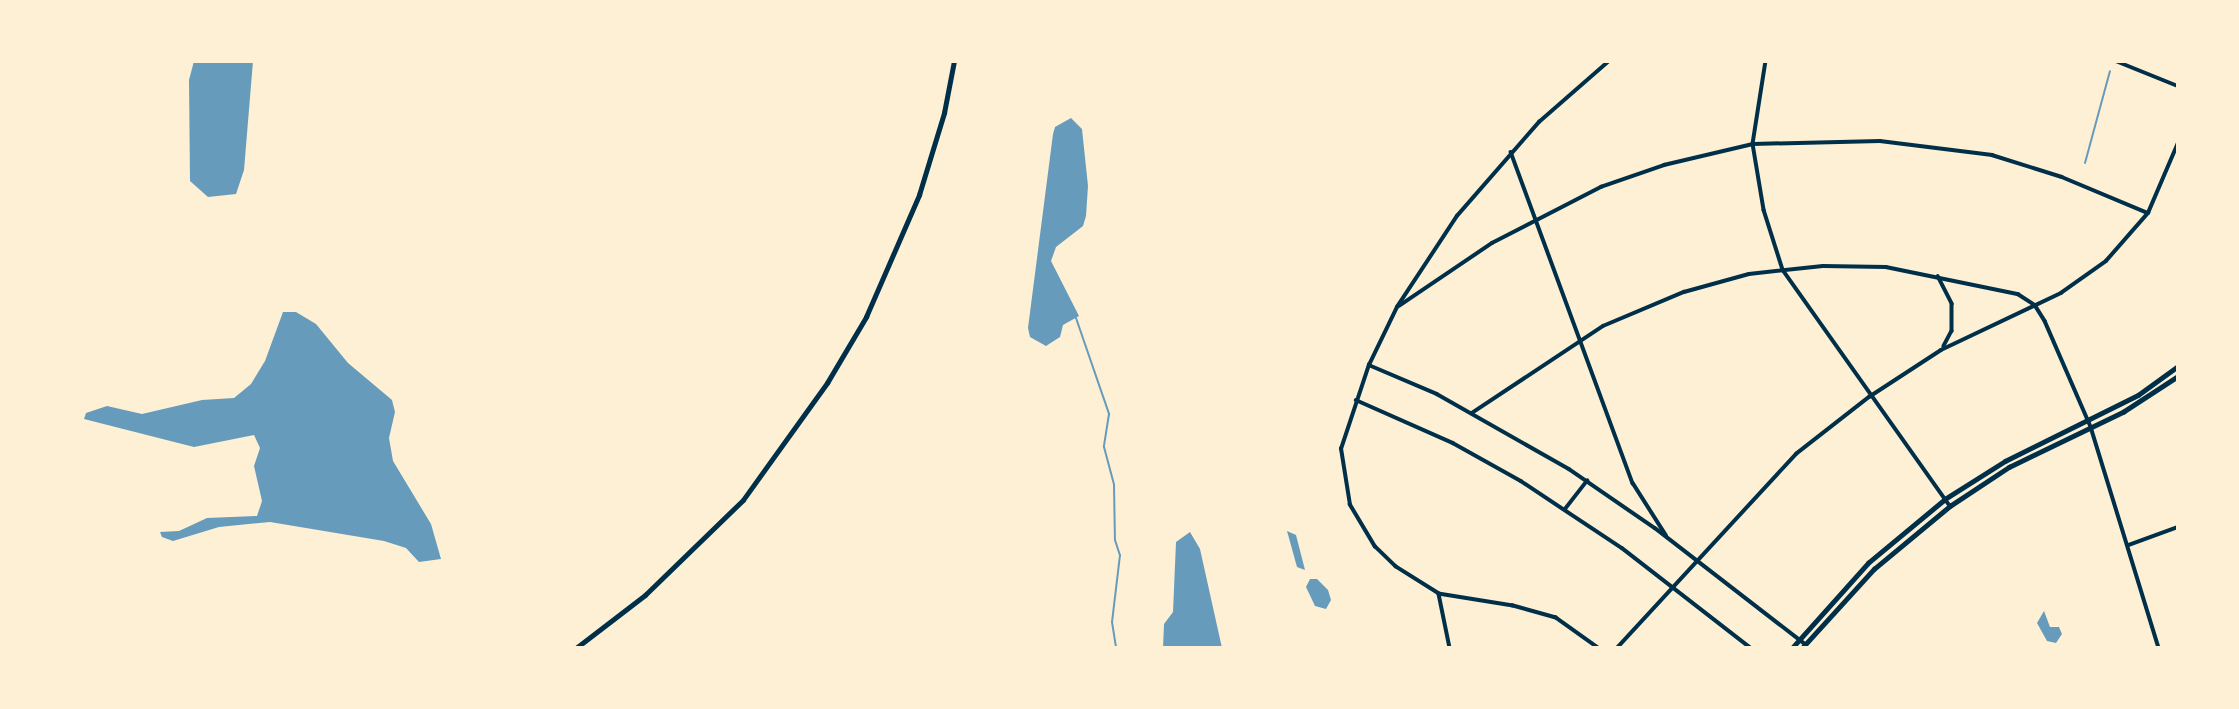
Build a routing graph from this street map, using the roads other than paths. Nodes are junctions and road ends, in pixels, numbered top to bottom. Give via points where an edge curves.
1 (954, 61) edge
2 (1609, 61) edge
3 (1766, 61) edge
4 (2116, 61) edge
5 (2178, 86) edge
6 (2178, 143) edge
7 (1753, 144) junction
8 (1511, 152) junction
9 (2148, 213) junction
10 (1537, 217) junction
11 (1783, 270) junction
12 (1937, 275) junction
13 (2035, 305) junction
14 (1397, 307) junction
15 (1579, 340) junction
16 (1941, 350) junction
17 (1369, 365) junction
18 (2178, 366) edge
19 (2178, 376) edge
20 (1869, 397) junction
21 (1356, 400) junction
22 (1472, 412) junction
23 (2088, 420) junction
24 (2091, 427) junction
25 (1587, 481) junction
26 (1945, 499) junction
27 (1950, 506) junction
28 (1565, 509) junction
29 (2178, 527) edge
30 (1668, 538) junction
31 (2129, 545) junction
32 (1697, 560) junction
33 (1674, 589) junction
34 (1439, 594) junction
35 (1798, 639) junction
36 (1804, 646) edge
37 (576, 648) edge
38 (1450, 648) edge
39 (1598, 648) edge
40 (1617, 648) edge
41 (1751, 648) edge
42 (1792, 648) edge
43 (2158, 648) edge

1 - 37 street via 919,195 870,307 827,383 743,500 645,595
2 - 8 street
3 - 7 street
4 - 5 street
6 - 9 street
7 - 9 street via 1868,141 1992,155 2062,177
7 - 10 street via 1630,176
7 - 11 street via 1764,209
8 - 10 street
8 - 14 street via 1457,216
9 - 13 street via 2106,261
10 - 14 street
10 - 15 street
11 - 12 street via 1856,266
11 - 15 street via 1684,292
11 - 20 street
12 - 13 street via 2018,294
12 - 16 street via 1947,288 1953,319
13 - 16 street
13 - 23 street
14 - 17 street
15 - 22 street
15 - 30 street via 1633,483
16 - 20 street
17 - 21 street
17 - 22 street
18 - 23 street via 2138,395
19 - 24 street
20 - 26 street
20 - 32 street via 1781,468
21 - 28 street via 1458,446
21 - 34 street via 1341,449 1350,505 1375,547 1396,567
22 - 25 street
23 - 24 street
23 - 26 street via 2005,461
24 - 27 street via 2033,454
24 - 31 street
25 - 28 street
25 - 30 street
26 - 27 street
26 - 35 street via 1868,563
27 - 36 street via 1874,569
28 - 33 street
29 - 31 street
30 - 32 street
31 - 43 street
32 - 33 street
32 - 35 street
33 - 40 street
33 - 41 street
34 - 38 street
34 - 39 street via 1556,618
35 - 36 street
35 - 42 street

